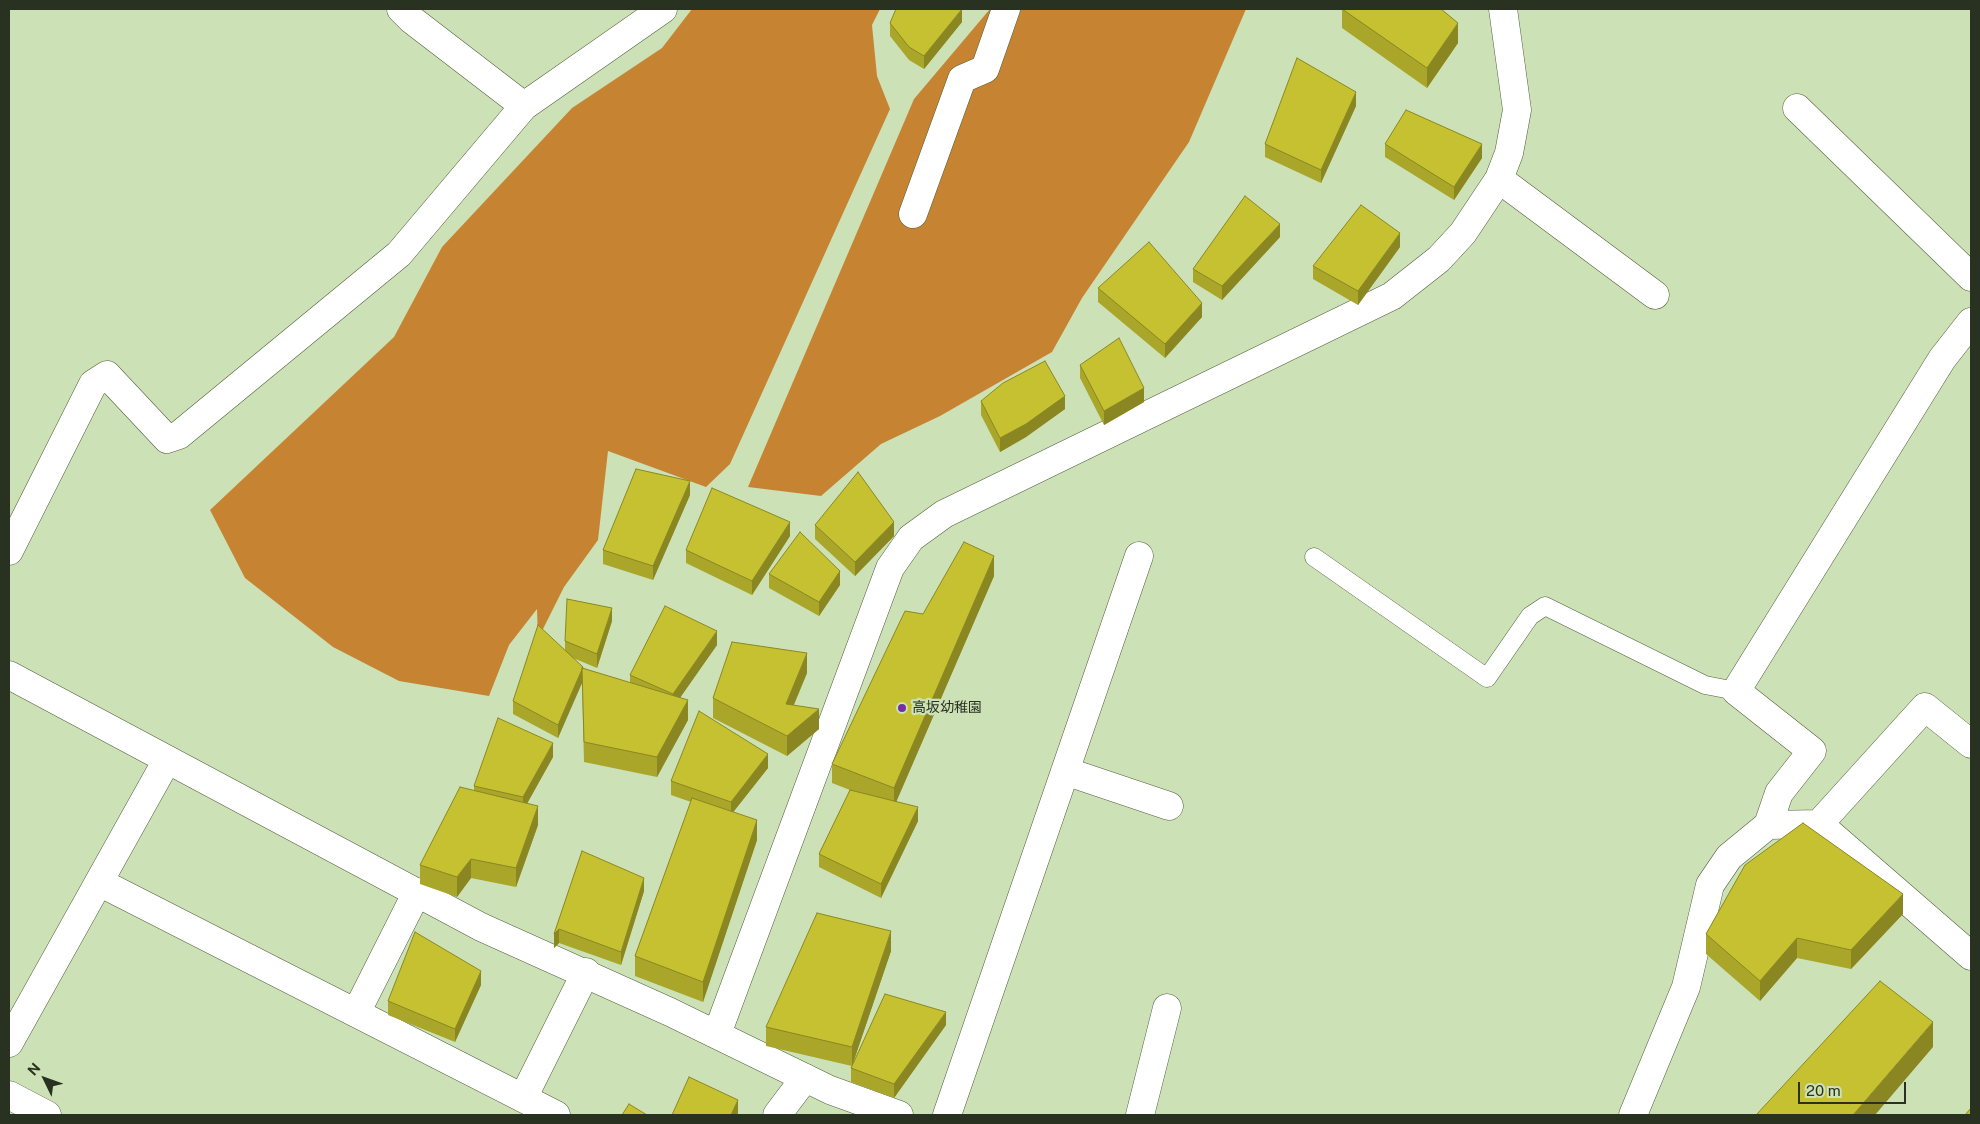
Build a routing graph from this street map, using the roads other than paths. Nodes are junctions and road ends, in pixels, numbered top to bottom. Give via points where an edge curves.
1 (401, 9) edge
2 (663, 9) edge
3 (1006, 9) edge
4 (1503, 9) edge
5 (524, 106) junction
6 (1797, 108) dead end
7 (1499, 180) junction
8 (913, 214) dead end
9 (1971, 278) edge
10 (1655, 295) dead end
11 (1971, 322) edge
12 (9, 551) edge
13 (1139, 556) dead end
14 (1314, 557) dead end
15 (9, 674) edge
16 (1736, 691) junction
17 (1971, 744) edge
18 (167, 760) junction
19 (1065, 771) junction
20 (1169, 806) dead end
21 (1819, 824) junction
22 (1768, 825) junction
23 (99, 882) junction
24 (417, 892) junction
25 (1971, 956) edge
26 (586, 972) junction
27 (1167, 1008) dead end
28 (356, 1013) junction
29 (717, 1034) junction
30 (9, 1043) edge
31 (805, 1078) junction
32 (9, 1095) edge
33 (523, 1098) junction
34 (1639, 1109) edge
35 (47, 1115) edge
36 (556, 1115) edge
37 (777, 1115) edge
38 (900, 1115) edge
39 (947, 1115) edge
40 (1140, 1115) edge

1 - 5 street
2 - 5 street
3 - 8 street via 984,69 962,79
4 - 7 street via 1517,110 1510,153
5 - 12 street via 399,254 179,435 167,439 106,375 93,384
6 - 9 street
7 - 10 street
7 - 29 street via 1463,233 1439,259 1392,296 944,514 911,538 890,568
11 - 16 street via 1942,359
13 - 19 street
14 - 16 lane via 1488,678 1530,616 1544,606 1705,685
15 - 18 street
16 - 22 street via 1812,751 1779,793
17 - 21 street via 1925,707
18 - 23 street
18 - 24 street
19 - 20 street
19 - 39 street
21 - 22 street
21 - 25 street
22 - 34 street via 1729,857 1710,885 1686,987
23 - 28 street
23 - 30 street
24 - 26 street via 481,927
24 - 28 street
26 - 29 street
26 - 33 street
27 - 40 street
28 - 33 street
29 - 31 street
31 - 37 street
31 - 38 street
32 - 35 street
33 - 36 street

